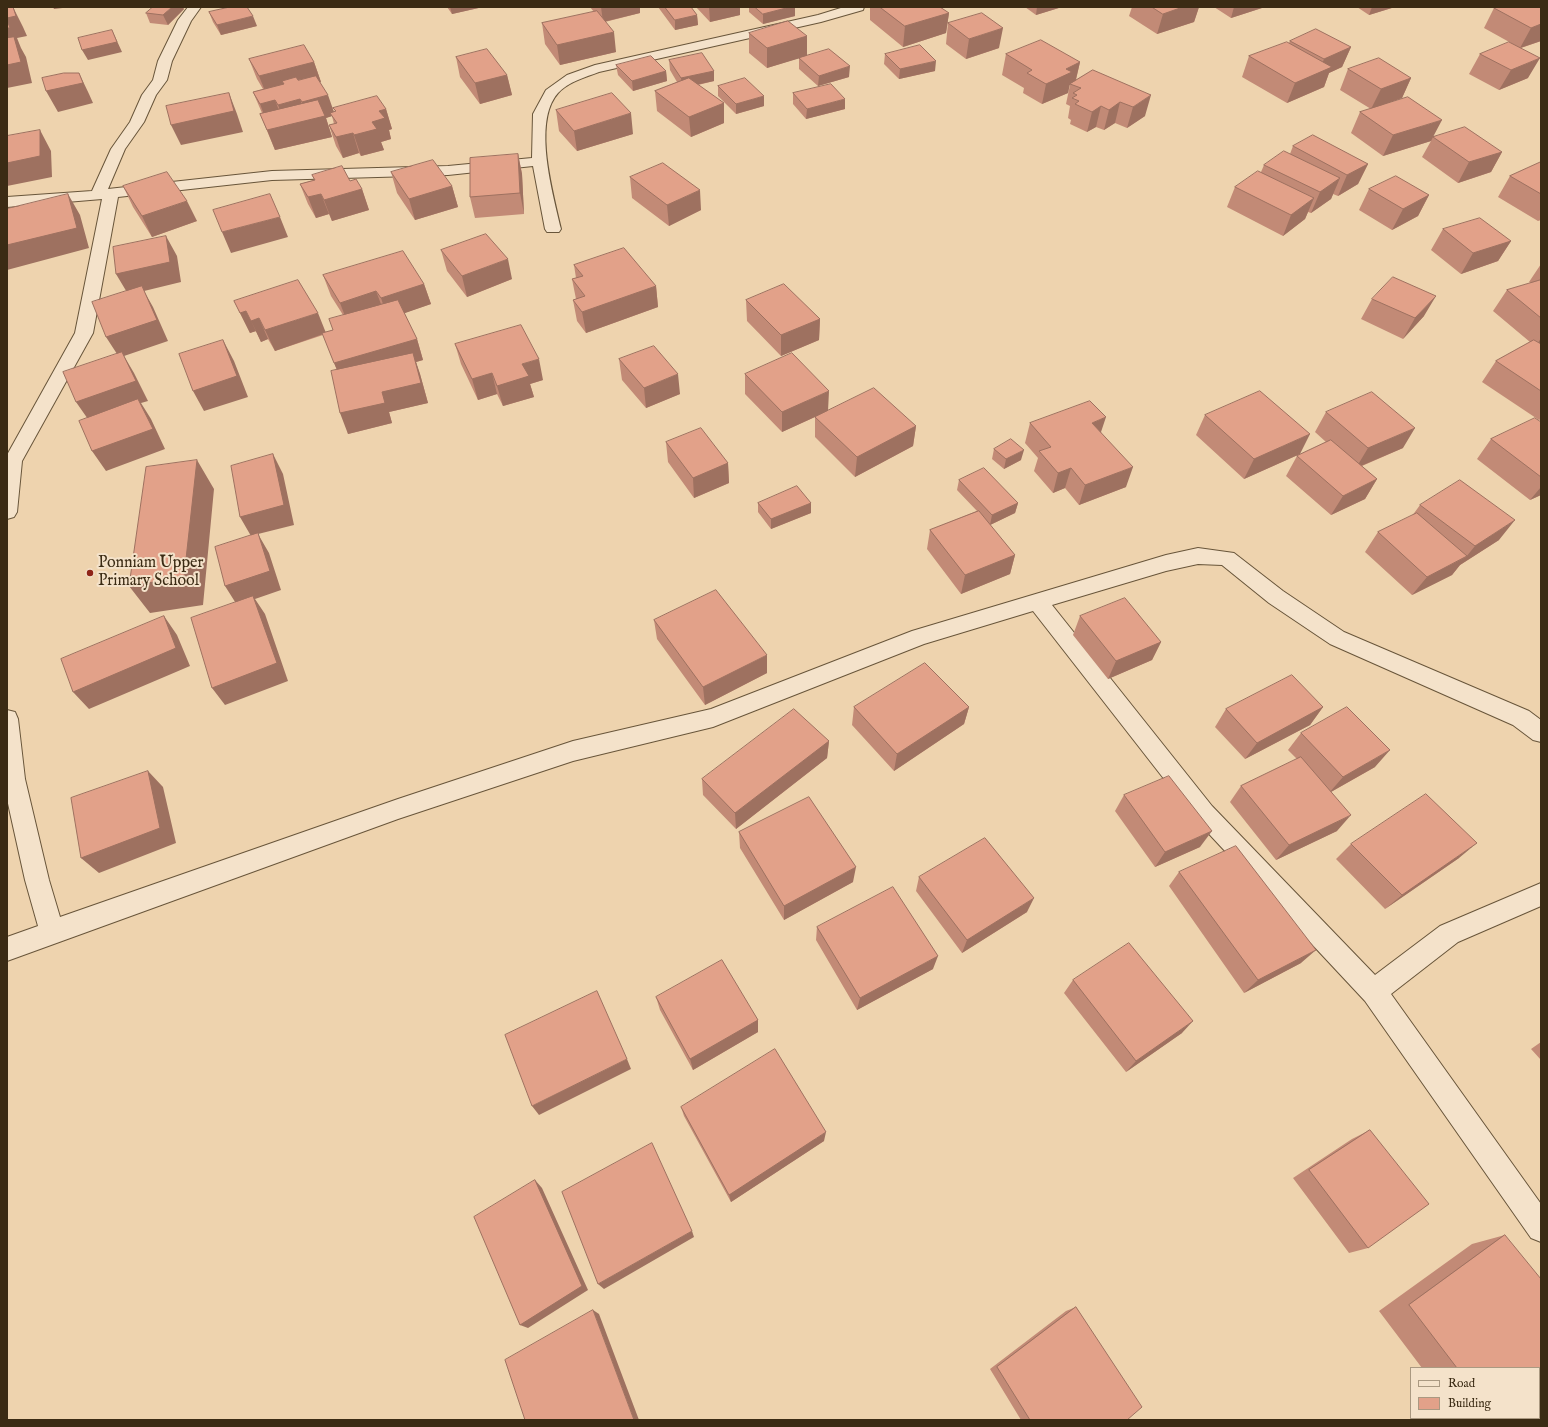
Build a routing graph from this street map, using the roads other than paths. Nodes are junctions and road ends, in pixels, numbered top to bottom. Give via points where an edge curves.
1 (195, 7) edge
2 (858, 7) edge
3 (539, 161) junction
4 (104, 194) junction
5 (7, 202) edge
6 (553, 229) dead end
7 (7, 512) edge
8 (1038, 602) junction
9 (7, 719) edge
10 (1541, 733) edge
11 (1541, 894) edge
12 (52, 932) junction
13 (7, 949) edge
14 (1374, 992) junction
15 (1541, 1228) edge

1 - 4 street via 185,20 165,61 160,80 149,94 137,122 118,149
2 - 3 street via 821,18 595,70 572,78 553,90 540,114
3 - 4 street via 430,171 267,176
3 - 6 street
4 - 5 street
4 - 7 street via 84,333 13,461
8 - 10 street via 1166,563 1198,556 1227,558 1276,597 1337,638 1521,718
8 - 12 street via 919,637 713,718 573,751 398,809
8 - 14 street via 1204,813
9 - 12 street via 14,779 37,880
11 - 14 street via 1449,934
12 - 13 street
14 - 15 street

